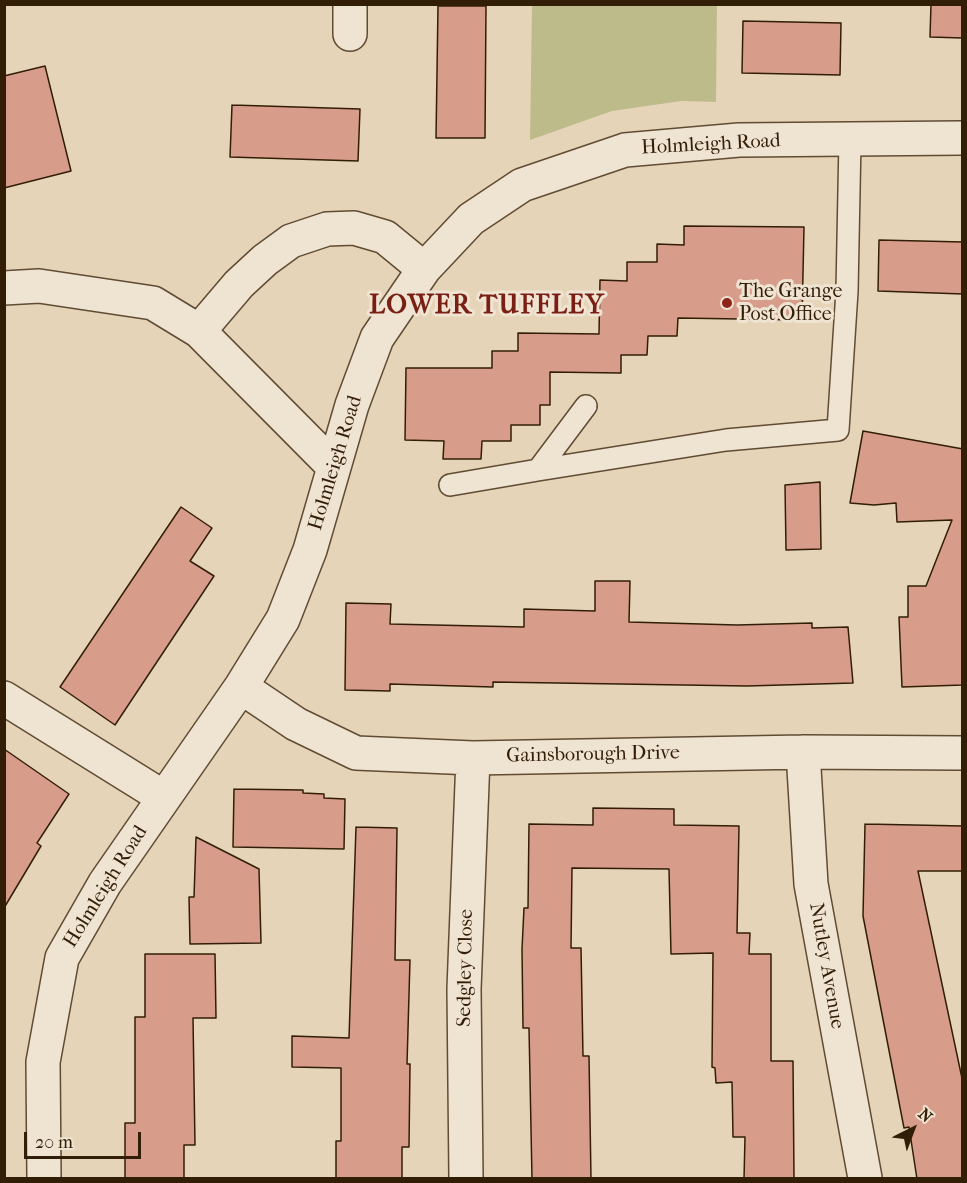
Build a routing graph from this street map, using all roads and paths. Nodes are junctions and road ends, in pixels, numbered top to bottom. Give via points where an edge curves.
1 (963, 138) edge
2 (850, 140) junction
3 (424, 269) junction
4 (4, 288) edge
5 (199, 331) junction
6 (586, 406) dead end
7 (334, 467) junction
8 (538, 470) junction
9 (450, 485) dead end
10 (241, 687) junction
11 (4, 698) edge
12 (803, 752) junction
13 (963, 753) edge
14 (473, 758) junction
15 (163, 796) junction
16 (44, 1179) edge
17 (466, 1179) edge
18 (865, 1179) edge

1 - 2 street, Holmleigh Road
2 - 3 street, Holmleigh Road via 739,140 625,150 522,185 471,219
2 - 8 lane via 847,291 838,430 726,440
3 - 5 street via 386,237 354,228 327,229 291,241 265,260 238,284
3 - 7 street, Holmleigh Road via 377,338
4 - 5 street via 39,286 153,303
5 - 7 street
6 - 8 lane
7 - 10 street, Holmleigh Road via 310,550 283,619
8 - 9 lane
10 - 14 street, Gainsborough Drive via 296,724 356,753
10 - 15 street, Holmleigh Road
11 - 15 street
12 - 13 street, Gainsborough Drive
12 - 14 street, Gainsborough Drive
12 - 18 street, Nutley Avenue via 811,884
14 - 17 street, Sedgley Close via 464,988
15 - 16 street, Holmleigh Road via 105,883 62,958 43,1062

